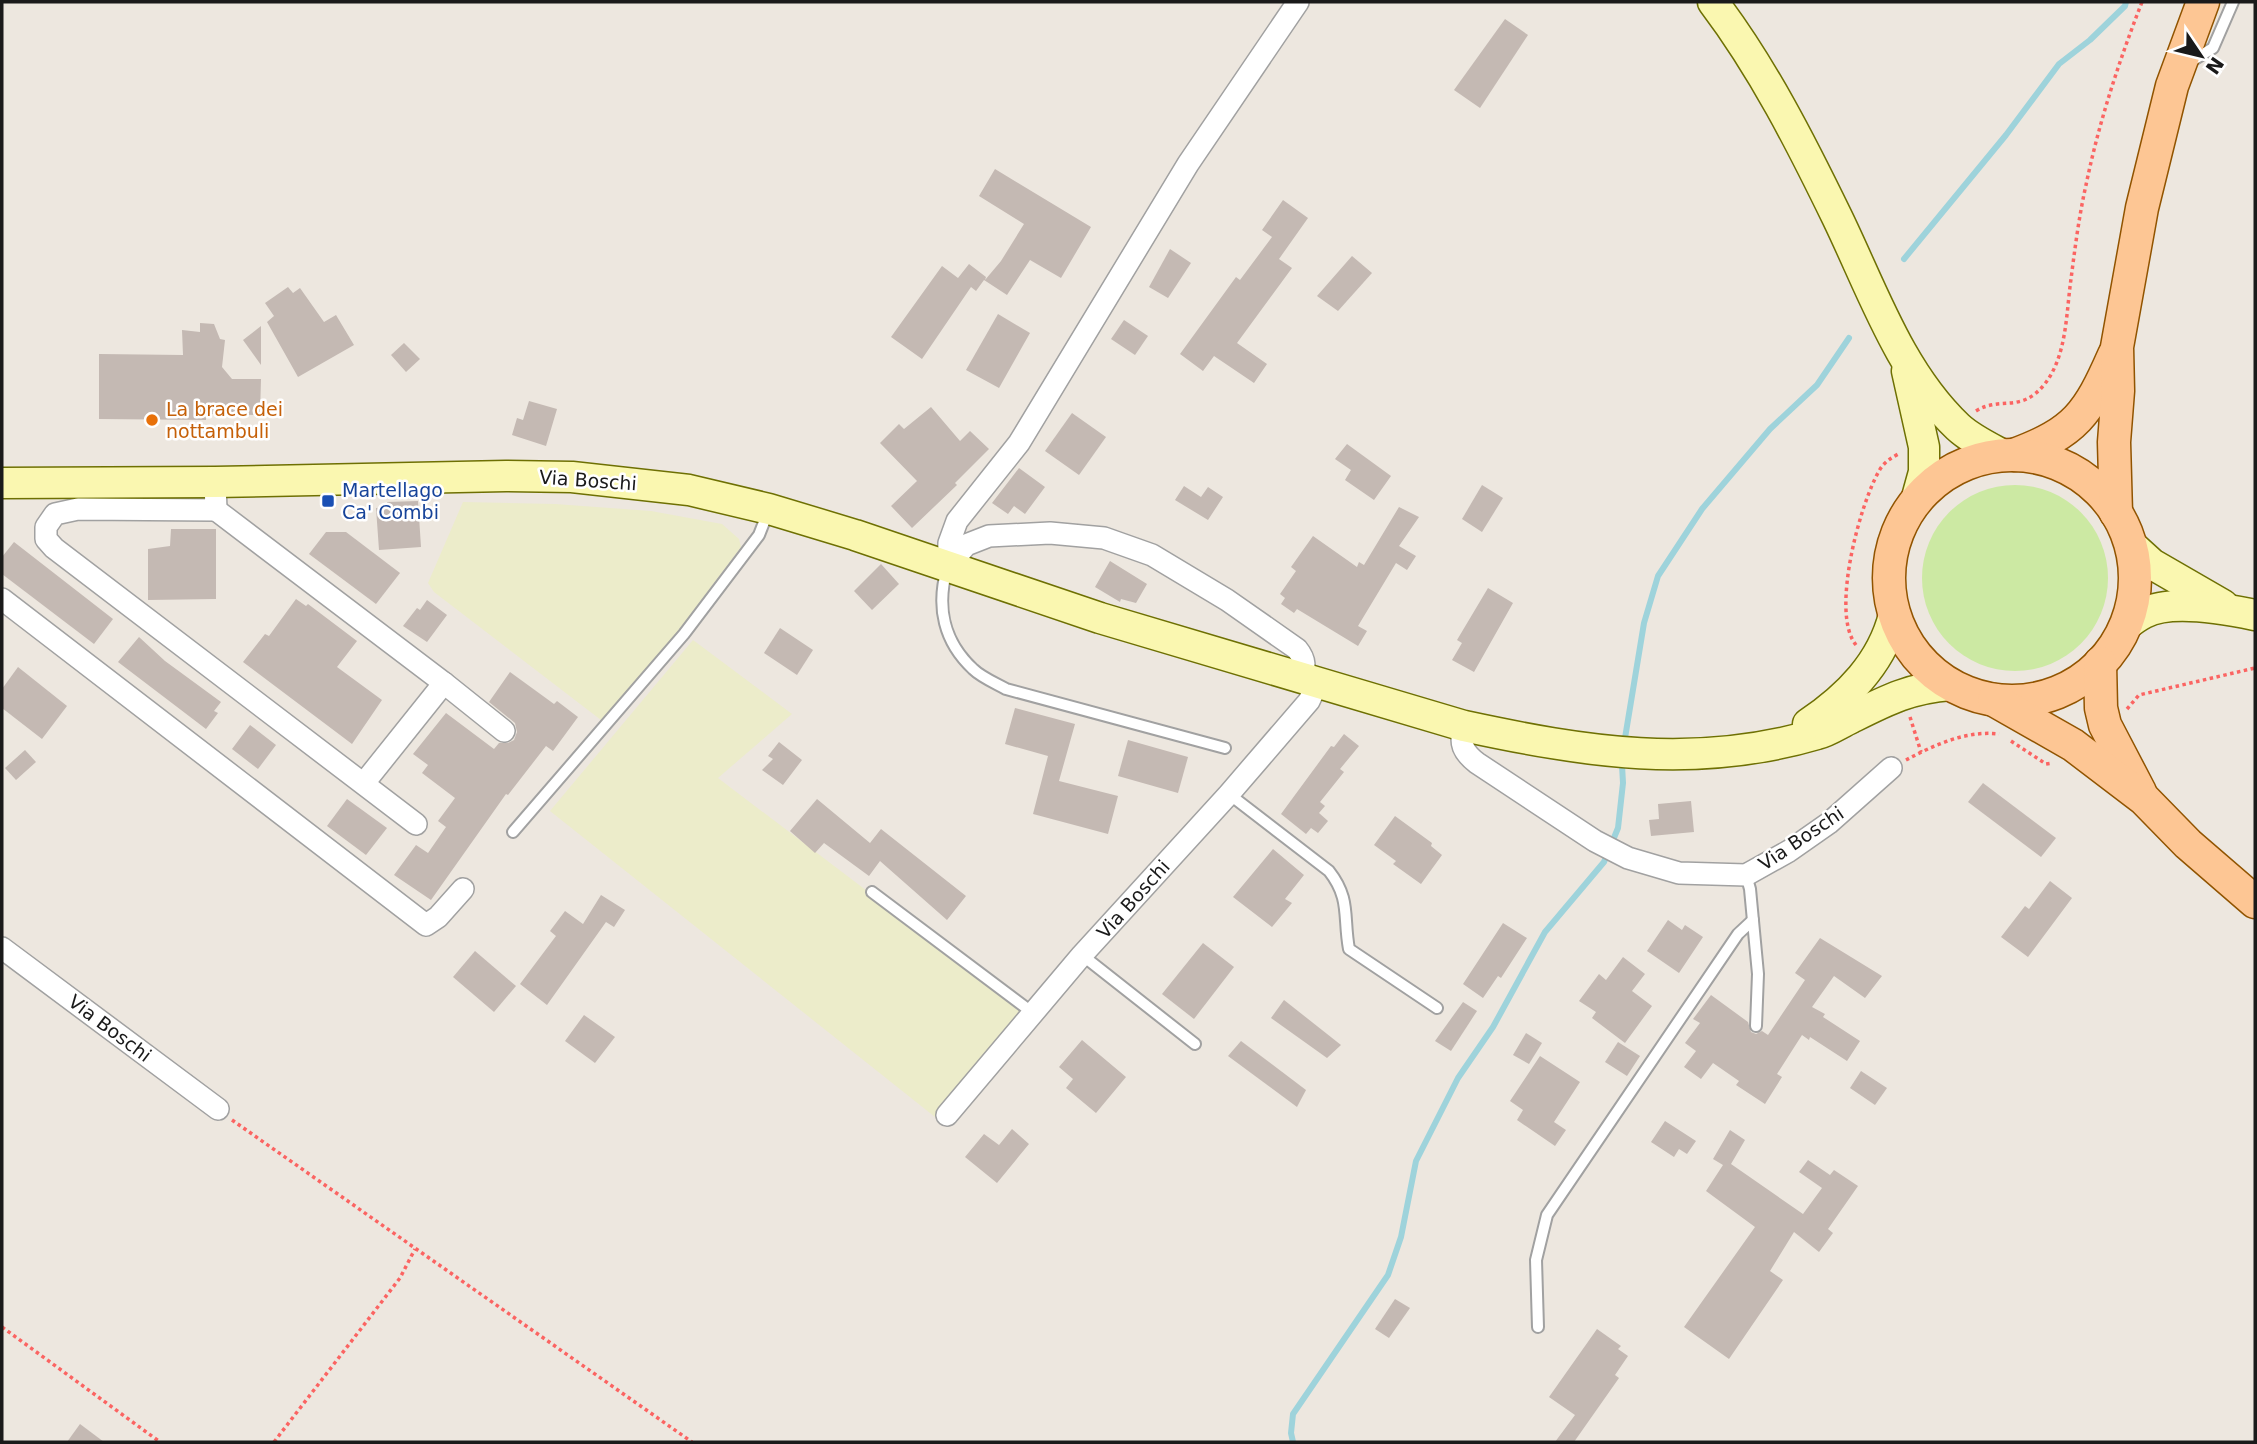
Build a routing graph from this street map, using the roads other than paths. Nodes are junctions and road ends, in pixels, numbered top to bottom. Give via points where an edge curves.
1 (1298, 2) edge
2 (1713, 2) edge
3 (2203, 2) edge
4 (2233, 2) edge
5 (2178, 69) junction
6 (2117, 347) junction
7 (1904, 360) junction
8 (2009, 455) junction
9 (2, 483) edge
10 (215, 496) junction
11 (1916, 501) junction
12 (769, 509) junction
13 (2116, 513) junction
14 (2130, 544) junction
15 (948, 567) junction
16 (2, 599) edge
17 (2244, 613) edge
18 (1894, 615) junction
19 (2125, 626) junction
20 (2100, 663) junction
21 (1309, 682) junction
22 (444, 683) junction
23 (1951, 685) junction
24 (1993, 700) junction
25 (1464, 726) junction
26 (504, 731) dead end
27 (1775, 744) junction
28 (1225, 748) dead end
29 (1891, 768) road end
30 (364, 783) junction
31 (1229, 794) junction
32 (2144, 799) junction
33 (416, 824) dead end
34 (513, 832) dead end
35 (1746, 875) junction
36 (463, 889) dead end
37 (872, 892) dead end
38 (2255, 902) edge
39 (1753, 920) junction
40 (2, 948) edge
41 (1082, 955) junction
42 (1437, 1008) dead end
43 (1033, 1013) junction
44 (1756, 1026) dead end
45 (1195, 1044) dead end
46 (218, 1109) road end
47 (947, 1115) dead end
48 (1538, 1327) dead end

1 - 15 street via 1188,164 1019,443 957,522 949,543
2 - 7 main road via 1770,87
3 - 5 main road
4 - 5 lane via 2213,48
5 - 6 main road via 2141,208
6 - 8 main road via 2086,411 2070,428 2041,445
6 - 13 main road
7 - 8 main road via 1959,429
7 - 11 main road via 1924,447 1924,472
8 - 11 main road via 1958,467
8 - 13 main road via 2054,462 2078,475 2090,482
9 - 10 main road, Via Boschi
10 - 12 main road, Via Boschi via 506,476 572,477 689,490
10 - 22 street
10 - 30 street, Via Boschi via 55,514 46,527 46,539
11 - 18 main road via 1900,527 1891,555
12 - 15 main road, Via Boschi
12 - 34 lane via 759,535 684,634
13 - 14 main road
14 - 17 main road via 2189,588
14 - 19 main road via 2135,585
15 - 21 main road, Via Boschi
15 - 21 street via 966,545 989,536 1050,533 1104,538 1152,555 1297,649 1304,657
15 - 28 lane via 943,623 954,647 974,670 1006,689
16 - 36 street via 426,925
17 - 19 main road via 2171,606 2146,612
18 - 23 main road via 1907,643 1926,667
18 - 27 main road, Via Boschi via 1879,655 1867,671 1837,703
19 - 20 main road
20 - 24 main road via 2051,695
20 - 32 main road via 2105,725
21 - 25 main road, Via Boschi
21 - 31 street, Via Boschi via 1309,701
22 - 26 street
22 - 30 street
23 - 24 main road
23 - 27 main road, Via Boschi via 1913,690 1820,733
24 - 32 main road via 2073,745
25 - 27 main road, Via Boschi via 1638,755 1709,754
25 - 35 street, Via Boschi via 1466,754 1595,841 1628,858 1679,873
29 - 35 street, Via Boschi via 1829,823
30 - 33 street, Via Boschi
31 - 41 street, Via Boschi
31 - 42 lane via 1329,871 1340,885 1349,949
32 - 38 main road
35 - 39 lane
37 - 43 lane
39 - 44 lane
39 - 48 lane via 1738,934 1547,1214 1536,1260
40 - 46 street, Via Boschi
41 - 43 street, Via Boschi
41 - 45 lane
43 - 47 street, Via Boschi

